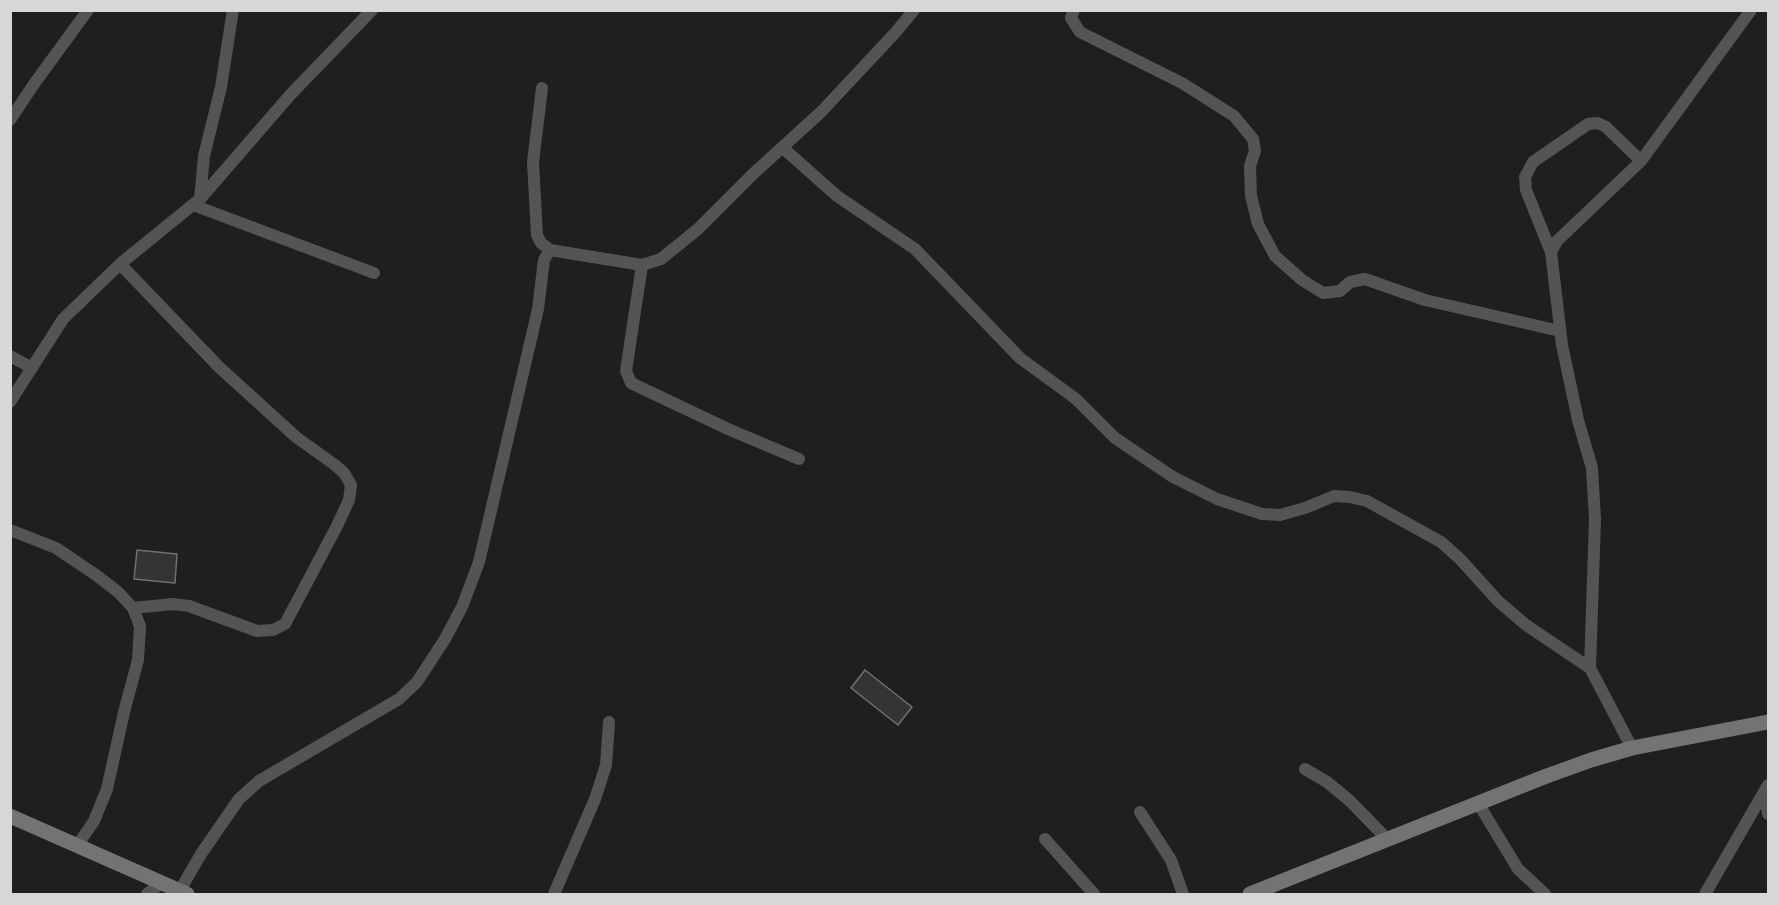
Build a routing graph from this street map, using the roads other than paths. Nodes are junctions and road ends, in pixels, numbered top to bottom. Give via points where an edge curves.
1 (88, 10) edge
2 (233, 10) edge
3 (372, 10) edge
4 (914, 10) edge
5 (1074, 10) edge
6 (1751, 10) edge
7 (542, 88) dead end
8 (10, 120) edge
9 (783, 148) junction
10 (1641, 161) junction
11 (196, 202) junction
12 (550, 250) junction
13 (1551, 252) junction
14 (120, 264) junction
15 (642, 265) junction
16 (374, 273) dead end
17 (1560, 331) junction
18 (10, 356) edge
19 (32, 368) junction
20 (10, 402) edge
21 (799, 459) dead end
22 (10, 530) edge
23 (133, 608) junction
24 (1590, 668) junction
25 (609, 722) dead end
26 (1768, 722) edge
27 (1632, 748) junction
28 (1305, 769) dead end
29 (1767, 789) edge
30 (1478, 803) junction
31 (1140, 812) dead end
32 (1768, 814) edge
33 (10, 816) edge
34 (1045, 839) dead end
35 (1388, 840) junction
36 (77, 846) junction
37 (161, 883) junction
38 (183, 893) edge
39 (147, 894) edge
40 (554, 894) edge
41 (1094, 894) edge
42 (1183, 894) edge
43 (1250, 894) edge
44 (1545, 894) edge
45 (1705, 894) edge

1 - 8 street
2 - 11 street
3 - 11 street via 291,93
4 - 9 street via 889,41
5 - 17 street via 1071,18 1080,32 1182,83 1234,116 1253,139 1251,196 1258,224 1275,256 1302,280 1323,293 1340,291 1350,282 1365,279 1425,300
6 - 10 street
7 - 12 street via 533,162 534,192 537,235
9 - 15 street via 698,229 661,259
9 - 24 street via 837,196 915,249 1020,358 1076,399 1115,438 1173,477 1217,499 1262,514 1280,515 1334,496 1367,501 1441,542 1526,625
10 - 13 street via 1557,241
10 - 13 street via 1598,123 1588,124 1533,162 1525,177 1526,190
11 - 14 street
11 - 16 street
12 - 15 street
12 - 38 street via 544,260 538,309 479,562 445,639 417,682 399,699 259,781 239,799 201,854
13 - 17 street
14 - 19 street via 63,319
14 - 23 street via 219,367 296,437 344,472 351,485 350,500 285,624 257,631 189,606
15 - 21 street via 626,371 631,383
17 - 24 street via 1592,468 1595,519
18 - 19 street
19 - 20 street
22 - 23 street via 56,548 118,592
23 - 36 street via 140,626 138,660 107,789 94,821
24 - 27 street
25 - 40 street via 606,765
26 - 27 main road
27 - 30 main road
28 - 35 street via 1328,782
29 - 32 street
29 - 45 street
30 - 35 main road
30 - 44 street via 1518,869
31 - 42 street via 1171,860
33 - 36 main road
34 - 41 street
35 - 43 main road
36 - 37 main road
37 - 38 main road
37 - 39 street

